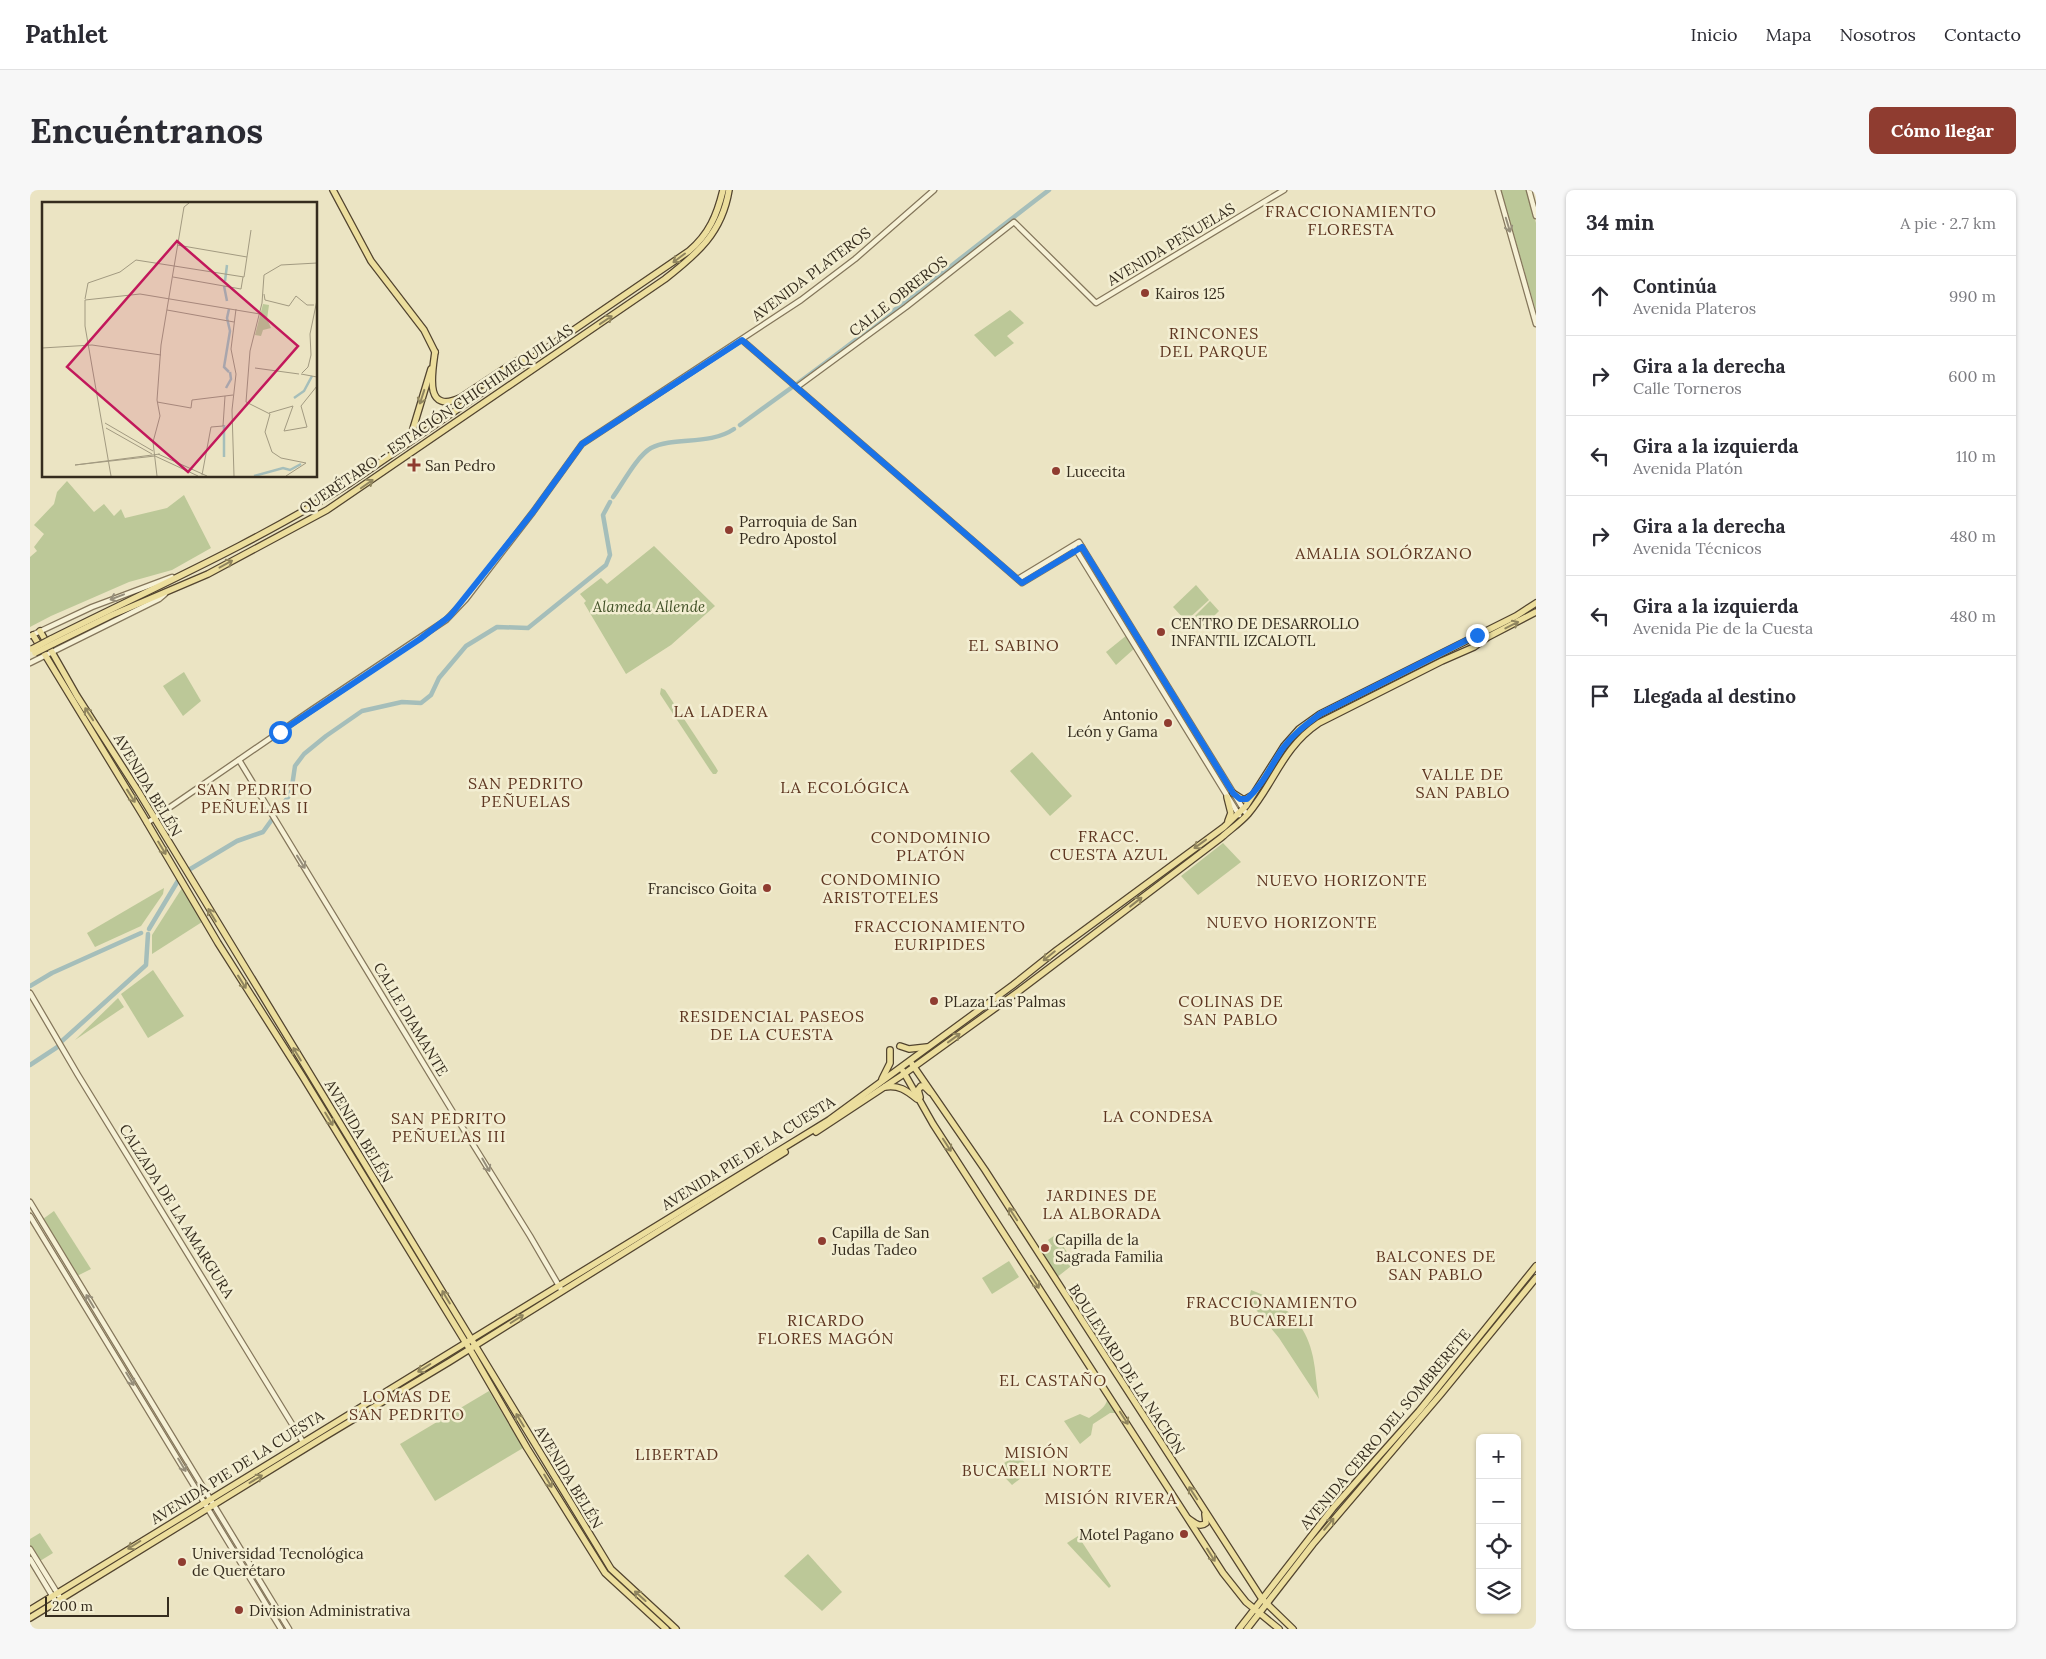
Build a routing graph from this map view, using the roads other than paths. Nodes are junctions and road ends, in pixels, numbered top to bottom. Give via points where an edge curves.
1 (333, 190) edge
2 (723, 190) edge
3 (729, 190) edge
4 (934, 190) edge
5 (1284, 190) edge
6 (1498, 190) edge
7 (1529, 190) edge
8 (1536, 216) edge
9 (1014, 222) joint
10 (1535, 316) edge
11 (1536, 324) edge
12 (742, 340) junction
13 (435, 352) junction
14 (532, 359) junction
15 (529, 373) junction
16 (797, 387) junction
17 (410, 442) junction
18 (1082, 547) junction
19 (1075, 548) junction
20 (179, 575) junction
21 (1018, 579) junction
22 (166, 593) junction
23 (1536, 603) edge
24 (1536, 612) edge
25 (40, 630) junction
26 (31, 635) edge
27 (52, 642) junction
28 (32, 652) edge
29 (52, 653) junction
30 (45, 656) junction
31 (30, 663) edge
32 (1182, 710) junction
33 (1177, 714) junction
34 (239, 760) junction
35 (1256, 791) junction
36 (1233, 793) junction
37 (1227, 797) junction
38 (1243, 809) junction
39 (1238, 814) junction
40 (1247, 815) junction
41 (154, 818) junction
42 (1242, 820) junction
43 (147, 823) junction
44 (1224, 827) junction
45 (30, 993) edge
46 (900, 1046) dead end
47 (929, 1047) junction
48 (890, 1050) dead end
49 (912, 1064) junction
50 (903, 1071) junction
51 (882, 1080) junction
52 (883, 1087) junction
53 (922, 1103) junction
54 (950, 1117) junction
55 (30, 1202) edge
56 (30, 1216) edge
57 (1536, 1266) edge
58 (1536, 1278) edge
59 (560, 1288) junction
60 (468, 1340) junction
61 (475, 1346) junction
62 (470, 1349) junction
63 (304, 1442) junction
64 (208, 1500) junction
65 (212, 1507) junction
66 (1203, 1508) junction
67 (1188, 1518) junction
68 (30, 1549) edge
69 (30, 1559) edge
70 (56, 1597) junction
71 (1264, 1601) junction
72 (30, 1610) edge
73 (1258, 1611) junction
74 (30, 1618) edge
75 (281, 1629) edge
76 (289, 1629) edge
77 (666, 1629) edge
78 (676, 1629) edge
79 (1240, 1629) edge
80 (1247, 1629) edge
81 (1279, 1629) edge
82 (1293, 1629) edge

1 - 13 main road via 371,261 424,330
2 -> 14 main road, QUERÉTARO - ESTACIÓN CHICHIMEQUILLAS via 711,226 697,244
15 -> 3 main road, QUERÉTARO - ESTACIÓN CHICHIMEQUILLAS via 666,279 694,256 710,239 721,219
4 - 12 street, AVENIDA PLATEROS via 850,263
5 - 9 street, AVENIDA PEÑUELAS via 1096,303
6 -> 10 street
7 - 8 street
9 - 16 street, CALLE OBREROS via 906,308
10 - 11 street
12 - 16 street
12 - 34 street, AVENIDA PLATEROS via 582,444 466,599 446,620
13 - 14 main road via 432,386 434,395 444,402 460,398 516,361
13 -> 17 main road
14 - 15 main road
14 - 17 main road, QUERÉTARO - ESTACIÓN CHICHIMEQUILLAS
22 -> 15 main road, QUERÉTARO - ESTACIÓN CHICHIMEQUILLAS via 327,510
16 - 21 street
17 - 20 main road, QUERÉTARO - ESTACIÓN CHICHIMEQUILLAS via 329,496
18 - 19 street
18 - 19 street via 1079,542
18 - 32 street
19 - 21 street
19 - 21 street via 1022,583
19 - 33 street
20 -> 25 street
20 - 27 main road, QUERÉTARO - ESTACIÓN CHICHIMEQUILLAS
22 - 27 main road, QUERÉTARO - ESTACIÓN CHICHIMEQUILLAS
22 - 29 street
23 - 35 main road, AVENIDA PIE DE LA CUESTA via 1320,714 1284,746
40 -> 24 main road, AVENIDA PIE DE LA CUESTA via 1289,750 1307,730 1442,660 1468,650
25 - 26 street
25 - 29 main road, AVENIDA BELÉN
26 - 30 main road, AVENIDA BELÉN
27 - 28 main road, QUERÉTARO - ESTACIÓN CHICHIMEQUILLAS, bridge
29 - 30 street
41 -> 29 main road, AVENIDA BELÉN
30 - 31 street
30 -> 43 main road, AVENIDA BELÉN
32 - 33 street
32 - 36 street
33 - 37 street
34 - 41 street, AVENIDA PLATEROS
34 -> 59 street, CALLE DIAMANTE
35 - 36 main road via 1244,800
35 - 38 main road, AVENIDA PIE DE LA CUESTA
36 - 38 street
37 - 39 street
37 - 44 main road via 1231,813
38 - 39 main road, AVENIDA PIE DE LA CUESTA
38 - 40 street
39 - 42 street
39 - 44 main road, AVENIDA PIE DE LA CUESTA
40 - 42 main road, AVENIDA PIE DE LA CUESTA
41 - 43 street, AVENIDA PLATEROS
60 -> 41 main road, AVENIDA BELÉN
49 -> 42 main road, AVENIDA PIE DE LA CUESTA via 1081,945
43 -> 60 main road, AVENIDA BELÉN via 218,943
44 -> 47 main road, AVENIDA PIE DE LA CUESTA
45 - 63 street, CALZADA DE LA AMARGURA
46 - 47 main road via 909,1049
47 - 49 main road, AVENIDA PIE DE LA CUESTA
48 - 51 main road via 890,1063
49 - 50 main road, AVENIDA PIE DE LA CUESTA
49 - 54 main road, BOULEVARD DE LA NACIÓN
50 - 51 main road, AVENIDA PIE DE LA CUESTA
50 - 52 main road, AVENIDA PIE DE LA CUESTA
50 - 53 main road, BOULEVARD DE LA NACIÓN
51 - 59 main road, AVENIDA PIE DE LA CUESTA via 829,1120
52 - 53 main road via 904,1088
52 - 59 main road, AVENIDA PIE DE LA CUESTA via 829,1124
53 - 54 main road via 918,1090 922,1086
53 -> 67 main road, BOULEVARD DE LA NACIÓN
66 -> 54 main road, BOULEVARD DE LA NACIÓN
64 -> 55 street
56 -> 64 street
57 - 71 main road, AVENIDA CERRO DEL SOMBRERETE via 1419,1411 1334,1508
71 -> 58 main road, AVENIDA CERRO DEL SOMBRERETE
59 - 60 main road, AVENIDA PIE DE LA CUESTA
61 -> 59 main road, AVENIDA PIE DE LA CUESTA
60 - 61 main road, AVENIDA BELÉN
60 - 62 main road, AVENIDA BELÉN
60 -> 63 main road, AVENIDA PIE DE LA CUESTA
61 - 62 main road, AVENIDA PIE DE LA CUESTA
78 -> 61 main road, AVENIDA BELÉN via 611,1569
65 -> 62 main road, AVENIDA PIE DE LA CUESTA
62 -> 77 main road, AVENIDA BELÉN via 605,1573
63 - 64 main road, AVENIDA PIE DE LA CUESTA
64 - 65 street
64 -> 70 main road, AVENIDA PIE DE LA CUESTA
65 - 70 main road, AVENIDA PIE DE LA CUESTA
65 - 75 street
65 - 76 street
66 - 67 main road via 1204,1524 1199,1525
66 - 71 main road, BOULEVARD DE LA NACIÓN
67 -> 73 main road, BOULEVARD DE LA NACIÓN via 1234,1589
68 - 70 street
69 - 70 street
70 - 72 main road, AVENIDA PIE DE LA CUESTA
70 - 74 main road, AVENIDA PIE DE LA CUESTA
71 - 73 main road, AVENIDA CERRO DEL SOMBRERETE
71 - 82 main road, BOULEVARD DE LA NACIÓN
73 - 79 main road
73 - 80 main road
73 - 81 main road, BOULEVARD DE LA NACIÓN

